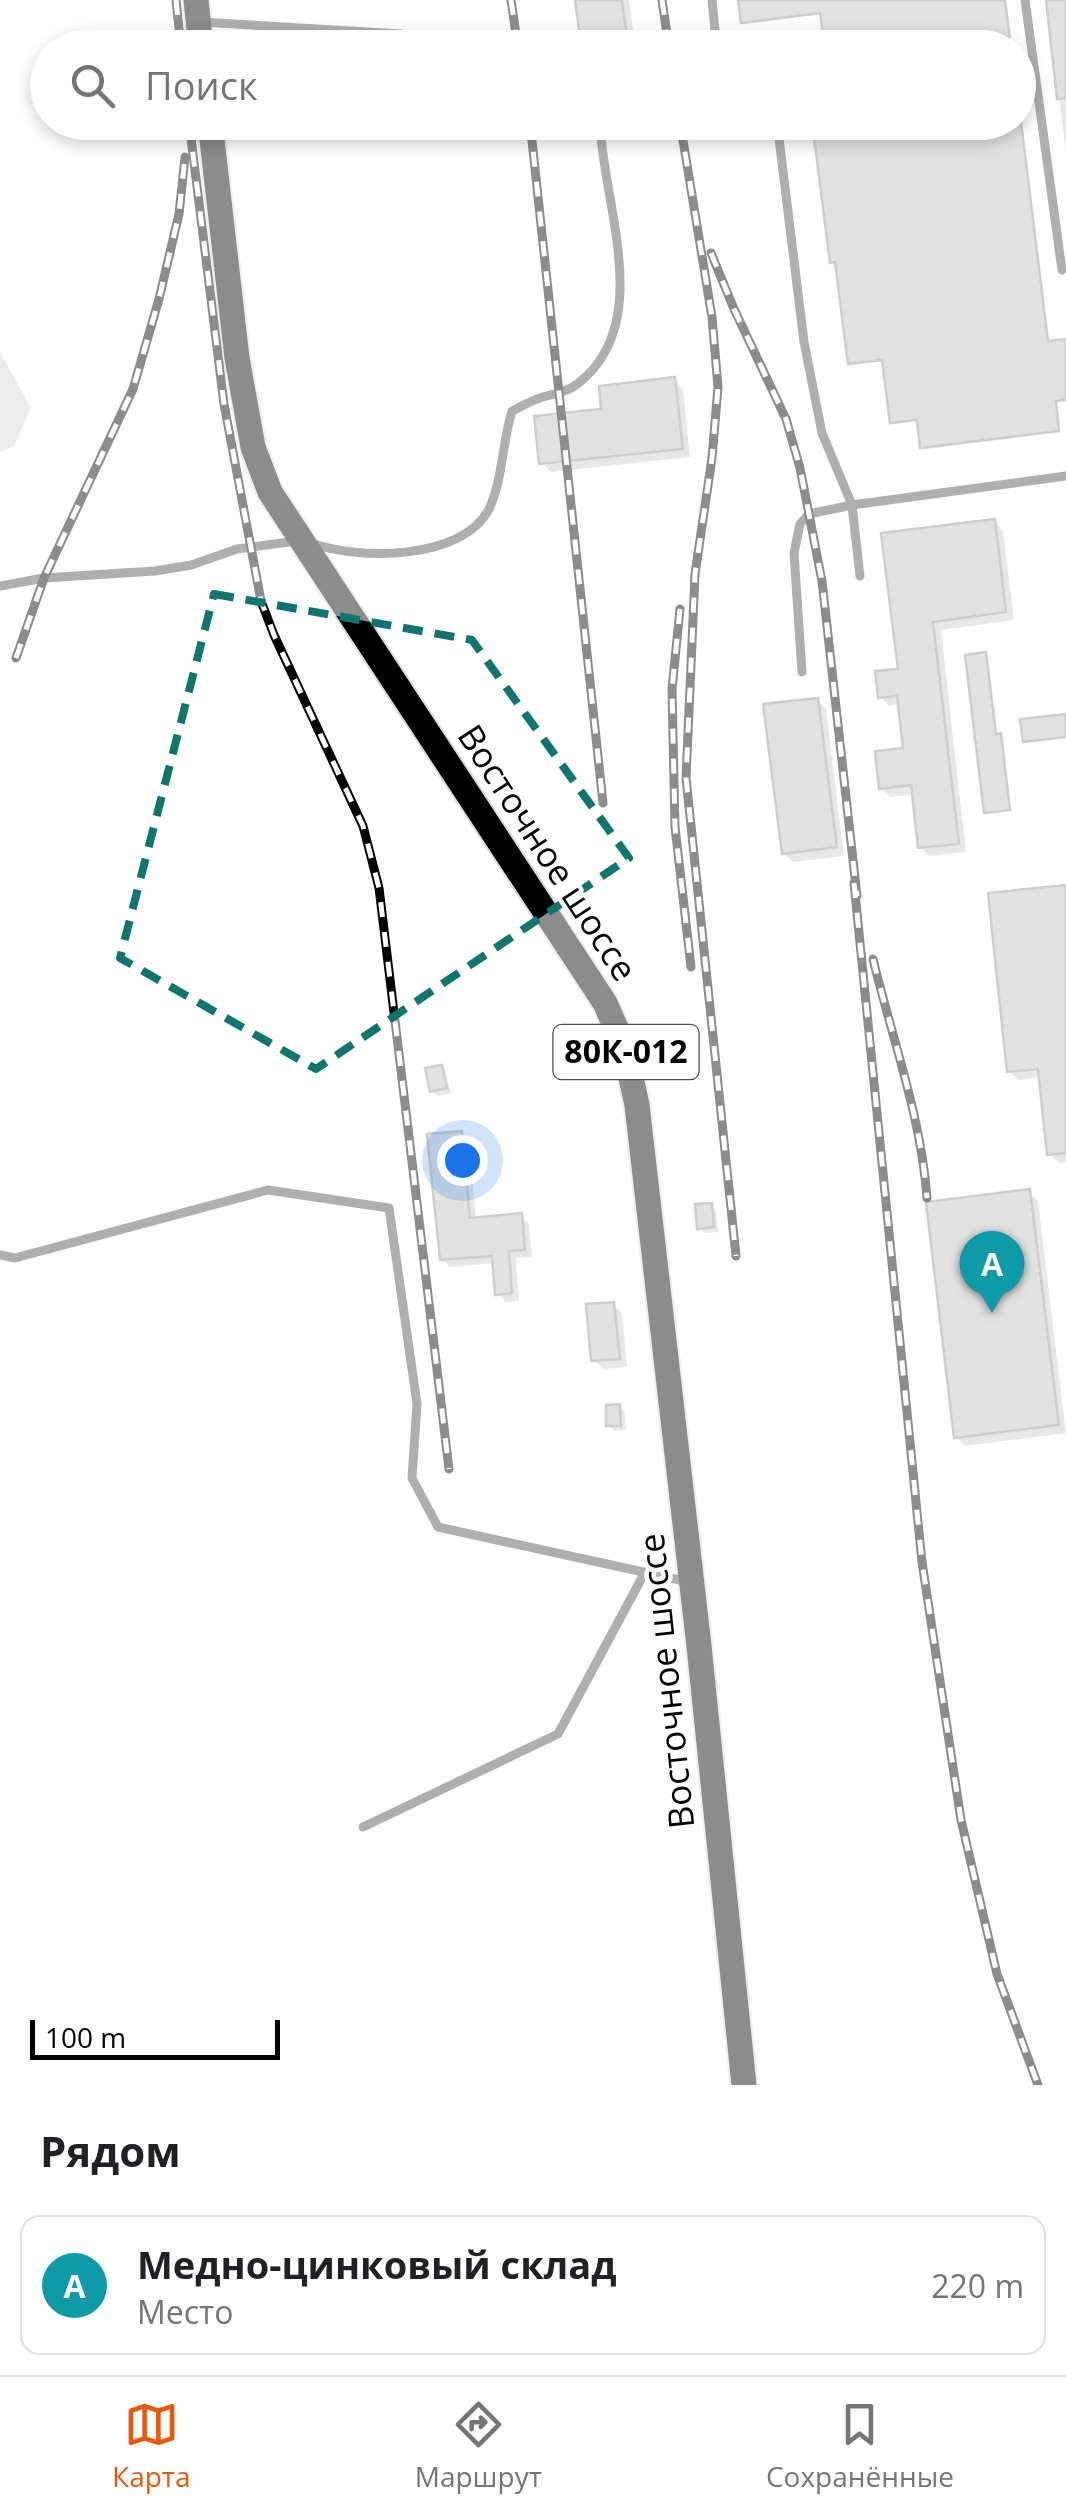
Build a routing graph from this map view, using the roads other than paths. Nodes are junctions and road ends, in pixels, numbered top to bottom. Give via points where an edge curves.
1 (712, 0) edge
2 (1024, 0) edge
3 (198, 23) edge
4 (327, 30) edge
5 (715, 30) edge
6 (1028, 30) edge
7 (1036, 85) edge
8 (212, 140) edge
9 (600, 140) edge
10 (779, 140) edge
11 (1062, 270) dead end
12 (1066, 476) edge
13 (852, 505) junction
14 (302, 540) junction
15 (860, 576) dead end
16 (0, 586) edge
17 (802, 672) dead end
18 (0, 1255) edge
19 (645, 1572) junction
20 (692, 1582) junction
21 (362, 1828) dead end
22 (744, 2085) edge

1 - 5 lane
2 - 6 lane
3 - 4 lane
7 - 11 lane
8 - 14 main road, Восточное шоссе / 80К-012 via 252,447 270,492
9 - 14 lane via 619,252 619,296 610,342 588,376 512,411 489,508 468,532 430,550 330,550
10 - 13 lane via 818,415
12 - 13 lane
13 - 15 lane
13 - 17 lane via 810,514 800,524 794,552
14 - 16 lane via 155,571
14 - 20 main road, Восточное шоссе / 80К-012 via 605,1003 624,1046 637,1105
18 - 19 lane via 15,1258 268,1190 389,1208 417,1404 412,1478 438,1526
19 - 20 lane
19 - 21 lane via 558,1734
20 - 22 main road, Восточное шоссе / 80К-012

